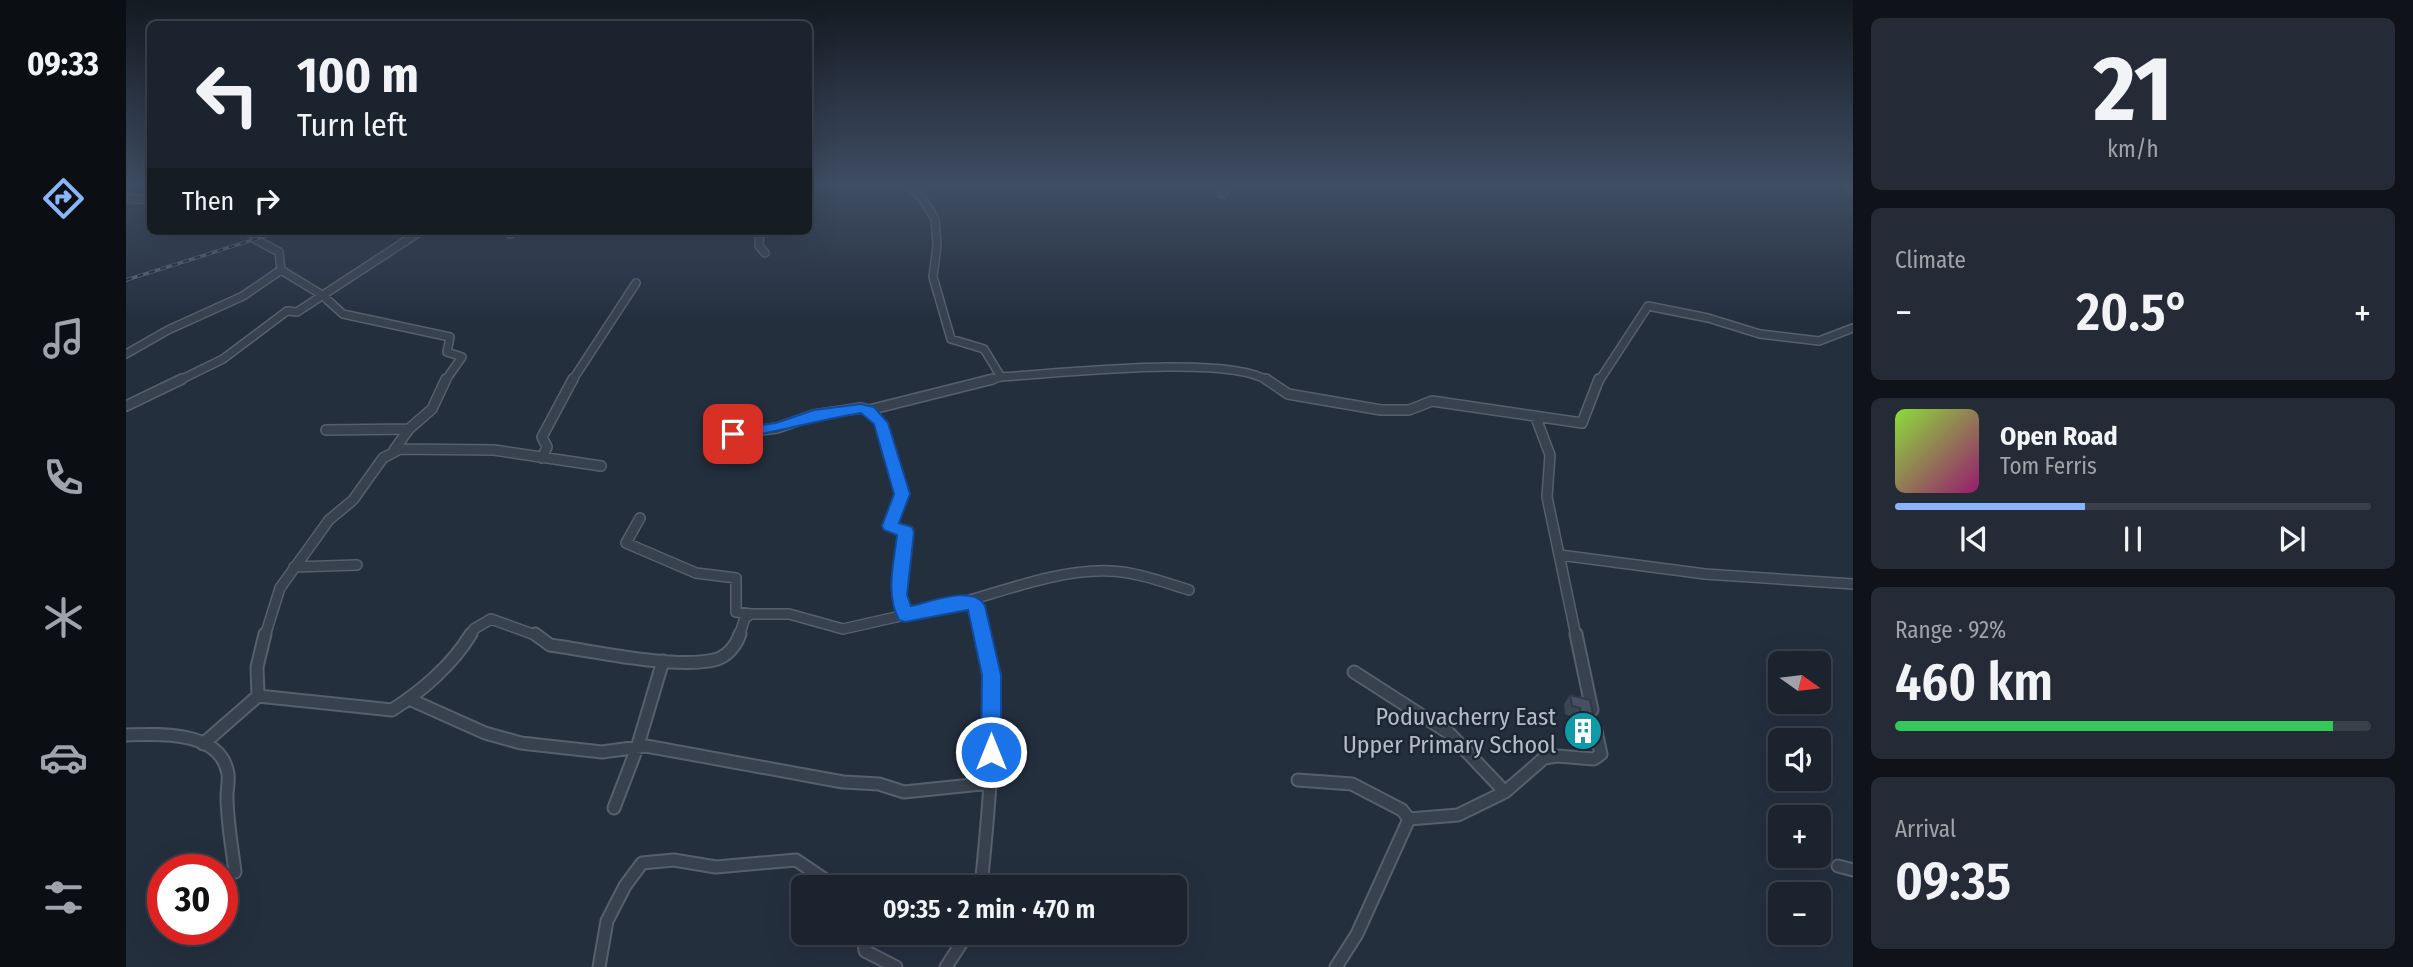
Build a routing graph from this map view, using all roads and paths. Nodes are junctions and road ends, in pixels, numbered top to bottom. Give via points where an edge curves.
1 (936, 229) edge
2 (250, 235) edge
3 (415, 235) edge
4 (760, 235) edge
5 (765, 253) dead end
6 (281, 270) junction
7 (636, 283) dead end
8 (322, 295) junction
9 (1853, 328) edge
10 (126, 355) edge
11 (1001, 377) junction
12 (126, 406) edge
13 (869, 410) junction
14 (1536, 418) junction
15 (409, 429) junction
16 (326, 430) dead end
17 (733, 434) dead end
18 (394, 450) junction
19 (542, 458) junction
20 (601, 466) dead end
21 (640, 518) dead end
22 (1560, 555) junction
23 (357, 565) dead end
24 (294, 566) junction
25 (1853, 584) edge
26 (1189, 590) dead end
27 (967, 601) junction
28 (751, 614) junction
29 (905, 615) junction
30 (663, 661) junction
31 (1354, 672) dead end
32 (258, 696) junction
33 (409, 699) junction
34 (126, 735) edge
35 (204, 744) junction
36 (637, 748) junction
37 (1298, 780) dead end
38 (990, 783) junction
39 (1505, 792) junction
40 (614, 808) dead end
41 (1409, 819) junction
42 (234, 854) edge
43 (1838, 866) dead end
44 (1853, 870) edge
45 (818, 875) edge
46 (982, 875) edge
47 (864, 945) edge
48 (961, 945) edge
49 (599, 967) edge
50 (896, 967) edge
51 (946, 967) edge
52 (1336, 967) edge

1 - 11 street via 933,277 951,339 984,349
2 - 6 street via 279,252
3 - 8 street
4 - 5 street via 759,246
6 - 8 street
6 - 10 street via 253,291
7 - 19 street via 562,396 542,438 547,447
8 - 12 street via 297,312 287,311 223,359
8 - 15 street via 344,314 450,337 447,352 462,357 444,381 432,409
9 - 14 street via 1819,341 1760,334 1648,306 1601,375 1582,423
11 - 13 street
11 - 14 street via 1156,367 1230,369 1263,377 1289,394 1310,399 1381,410 1409,410 1432,401
13 - 17 street via 814,415 777,428
13 - 29 street via 881,423 902,494 890,526 906,532 898,595
14 - 22 street via 1550,455 1547,497
15 - 16 street
15 - 18 street
18 - 19 street via 494,450
18 - 24 street via 353,500 329,520
19 - 20 street
21 - 28 street via 626,543 696,573 736,578 736,612
22 - 25 street via 1705,574
22 - 39 street via 1601,754 1587,760 1544,758
23 - 24 street
24 - 32 street via 272,608 257,667
26 - 27 street via 1138,575 1101,571
27 - 29 street
27 - 38 street via 976,606 991,675
28 - 29 street via 789,614 843,629
28 - 30 street via 727,654 715,660
30 - 33 street via 550,645 534,633 491,619 474,629 457,657
30 - 36 street
31 - 39 street via 1449,733
32 - 33 street via 392,710
32 - 35 street
33 - 36 street via 485,733 521,743 603,752
34 - 35 street via 180,736
35 - 42 street via 222,754
36 - 38 street via 879,784 904,792
36 - 40 street
37 - 41 street via 1352,784 1402,810
38 - 46 street
39 - 41 street via 1458,815
41 - 52 street via 1357,934
43 - 44 street
45 - 49 street via 796,860 716,867 674,860 642,863 607,921
47 - 50 street via 865,951
48 - 51 street

